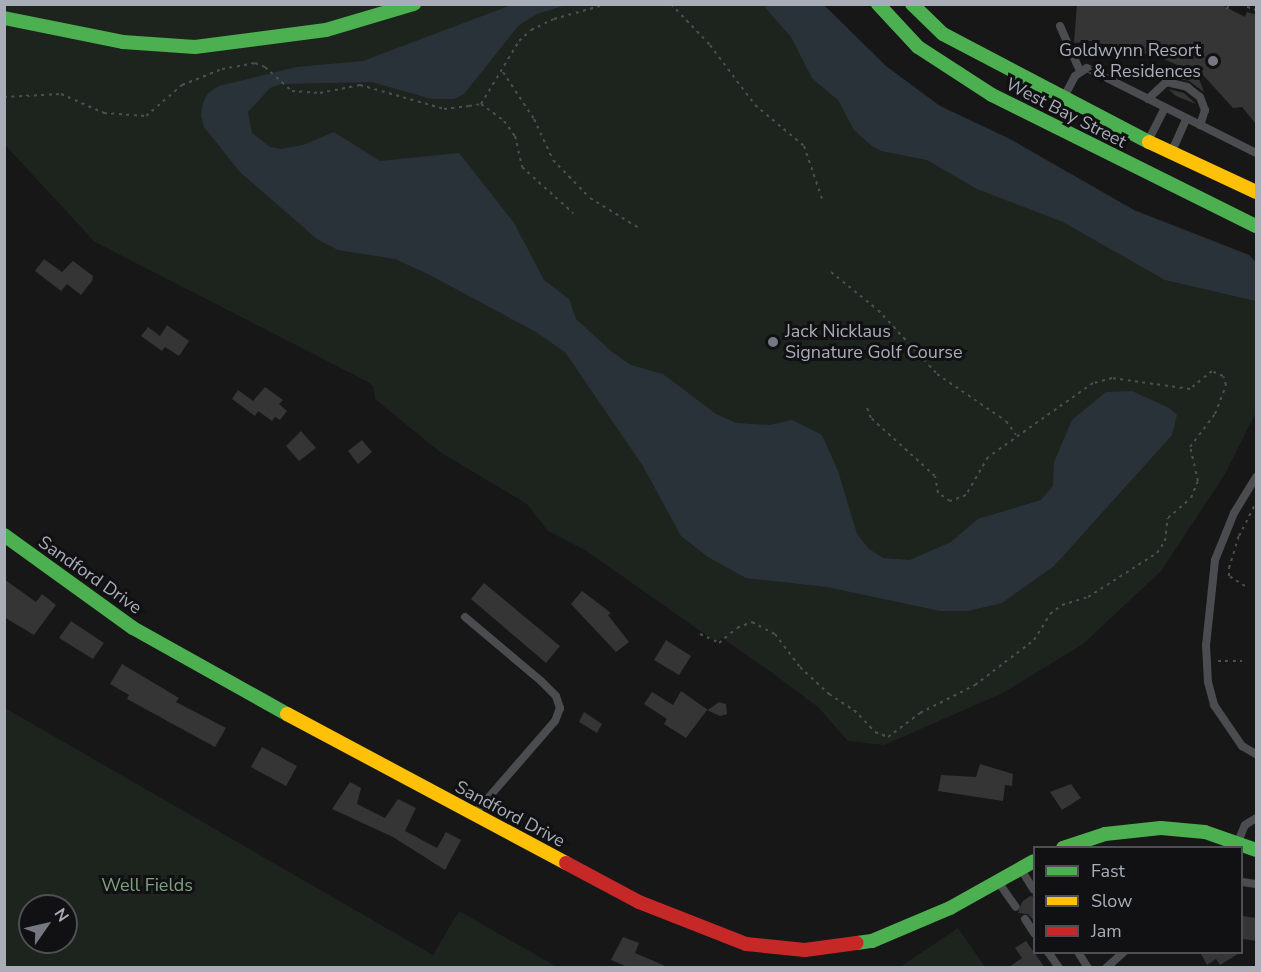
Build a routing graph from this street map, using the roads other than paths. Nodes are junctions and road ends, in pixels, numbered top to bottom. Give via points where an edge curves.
1 (414, 4) edge
2 (878, 4) edge
3 (912, 4) edge
4 (4, 18) edge
5 (1060, 26) dead end
6 (1080, 71) junction
7 (1063, 98) junction
8 (1148, 99) junction
9 (1165, 108) junction
10 (1187, 118) junction
11 (1200, 125) junction
12 (1147, 142) junction
13 (1257, 153) edge
14 (1171, 154) junction
15 (1257, 192) edge
16 (1257, 226) edge
17 (1257, 477) edge
18 (4, 535) edge
19 (465, 617) dead end
20 (1257, 754) edge
21 (474, 815) junction
22 (1257, 818) edge
23 (1238, 842) junction
24 (1069, 846) edge
25 (1257, 850) edge
26 (1033, 862) edge
27 (1020, 868) junction
28 (998, 881) junction
29 (1033, 887) edge
30 (1016, 908) dead end
31 (1025, 919) dead end
32 (1033, 930) edge
33 (1049, 954) edge
34 (1079, 954) edge
35 (1122, 954) edge
36 (1059, 968) edge
37 (1088, 968) edge
38 (1106, 968) edge

1 - 4 street via 326,30 195,47 123,42
2 - 16 street, West Bay Street via 918,47 983,90
3 - 7 street, West Bay Street via 943,34
5 - 6 lane
6 - 7 lane
6 - 8 lane via 1087,68
7 - 12 street, West Bay Street
8 - 9 lane
8 - 11 lane via 1166,82 1185,87 1200,97 1205,110
9 - 10 lane
9 - 12 lane
10 - 11 lane
10 - 14 lane
11 - 13 lane
12 - 14 street, West Bay Street
14 - 15 street, West Bay Street
17 - 20 lane via 1234,513 1215,560 1208,601 1207,660 1208,682 1225,727 1242,746
18 - 21 street, Sandford Drive via 133,628
19 - 21 lane via 541,681 556,696 560,708 555,721
21 - 28 street, Sandford Drive via 639,902 712,932 771,947 824,949 873,941 910,928
22 - 23 lane via 1245,825
23 - 24 street via 1205,832 1161,828 1105,834
23 - 25 street
26 - 27 street, Sandford Drive
27 - 28 street, Sandford Drive
27 - 29 lane
28 - 30 lane
31 - 32 lane
33 - 36 lane
34 - 37 lane
35 - 38 lane

